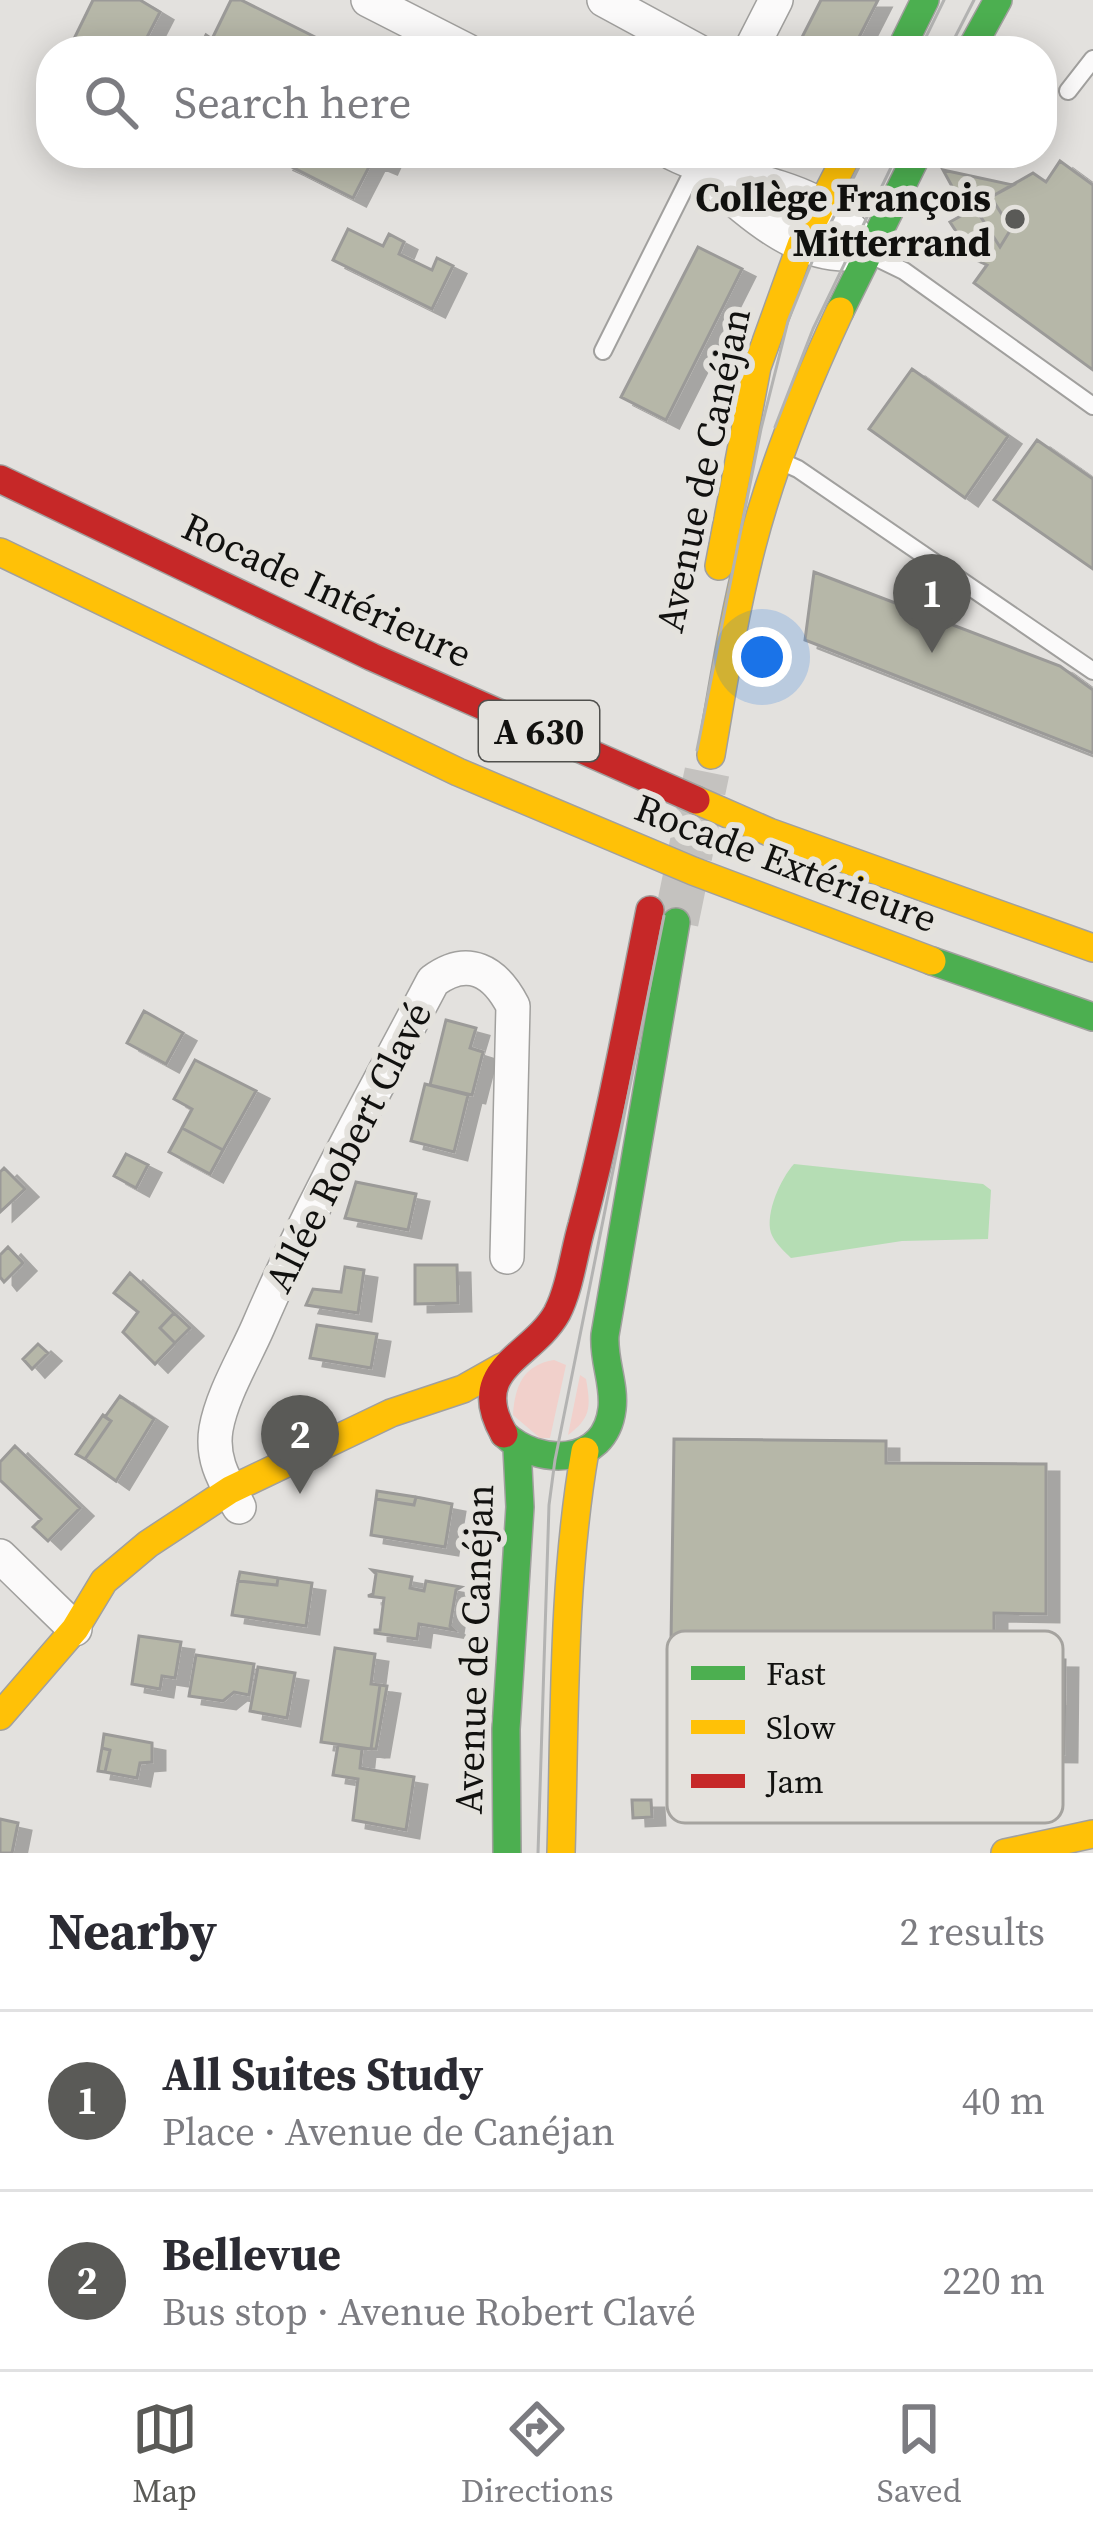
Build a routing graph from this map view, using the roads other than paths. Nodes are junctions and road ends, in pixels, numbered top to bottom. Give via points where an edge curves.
1 (604, 0) edge
2 (776, 0) edge
3 (926, 0) edge
4 (998, 0) edge
5 (381, 3) edge
6 (441, 36) edge
7 (670, 36) edge
8 (758, 36) edge
9 (907, 36) edge
10 (978, 36) edge
11 (1093, 59) edge
12 (1068, 91) dead end
13 (685, 168) edge
14 (702, 168) edge
15 (721, 168) edge
16 (840, 168) edge
17 (910, 168) edge
18 (821, 205) junction
19 (802, 245) junction
20 (866, 252) junction
21 (603, 351) dead end
22 (1093, 406) edge
23 (779, 461) junction
24 (0, 479) edge
25 (0, 552) edge
26 (1093, 671) edge
27 (688, 728) dead end
28 (711, 755) tunnel mouth
29 (650, 910) tunnel mouth
30 (676, 922) tunnel mouth
31 (1093, 948) edge
32 (1093, 1017) edge
33 (507, 1257) dead end
34 (532, 1343) junction
35 (502, 1367) junction
36 (607, 1372) junction
37 (511, 1442) junction
38 (585, 1451) junction
39 (235, 1498) junction
40 (0, 1556) edge
41 (74, 1629) junction
42 (0, 1716) edge
43 (1093, 1834) edge
44 (507, 1853) edge
45 (562, 1853) edge
46 (1005, 1853) edge

1 - 7 street
2 - 8 street
3 - 9 main road
4 - 10 main road
5 - 6 street
11 - 12 lane
13 - 21 lane
14 - 19 street
15 - 18 street
16 - 18 main road, Avenue de Canéjan
17 - 20 main road, Avenue de Canéjan
18 - 19 main road, Avenue de Canéjan
18 - 20 street
19 - 20 street via 847,256
19 - 27 main road, Avenue de Canéjan via 758,367
20 - 22 lane
20 - 23 main road, Avenue de Canéjan
23 - 26 lane
23 - 28 main road, Avenue de Canéjan via 758,524
24 - 31 main road, Rocade Intérieure / A 630 via 372,657 769,832
25 - 32 main road, Rocade Extérieure / A 630 via 456,772 712,879
29 - 34 main road via 599,1162 558,1311
30 - 36 main road via 607,1321
33 - 39 street, Allée Robert Clavé via 513,1006 480,970 458,967 434,981 285,1264 234,1380 215,1448
34 - 35 main road
34 - 36 main road via 577,1345
35 - 37 main road, Avenue de Canéjan via 492,1402
35 - 39 main road via 330,1440
36 - 38 main road via 613,1407
37 - 38 main road, Avenue de Canéjan via 555,1460
37 - 39 main road via 459,1421 425,1426
37 - 44 main road, Avenue de Canéjan via 522,1485 503,1793
38 - 45 main road via 571,1574
39 - 41 main road via 148,1544 104,1581
40 - 41 street
41 - 42 main road
43 - 46 main road

